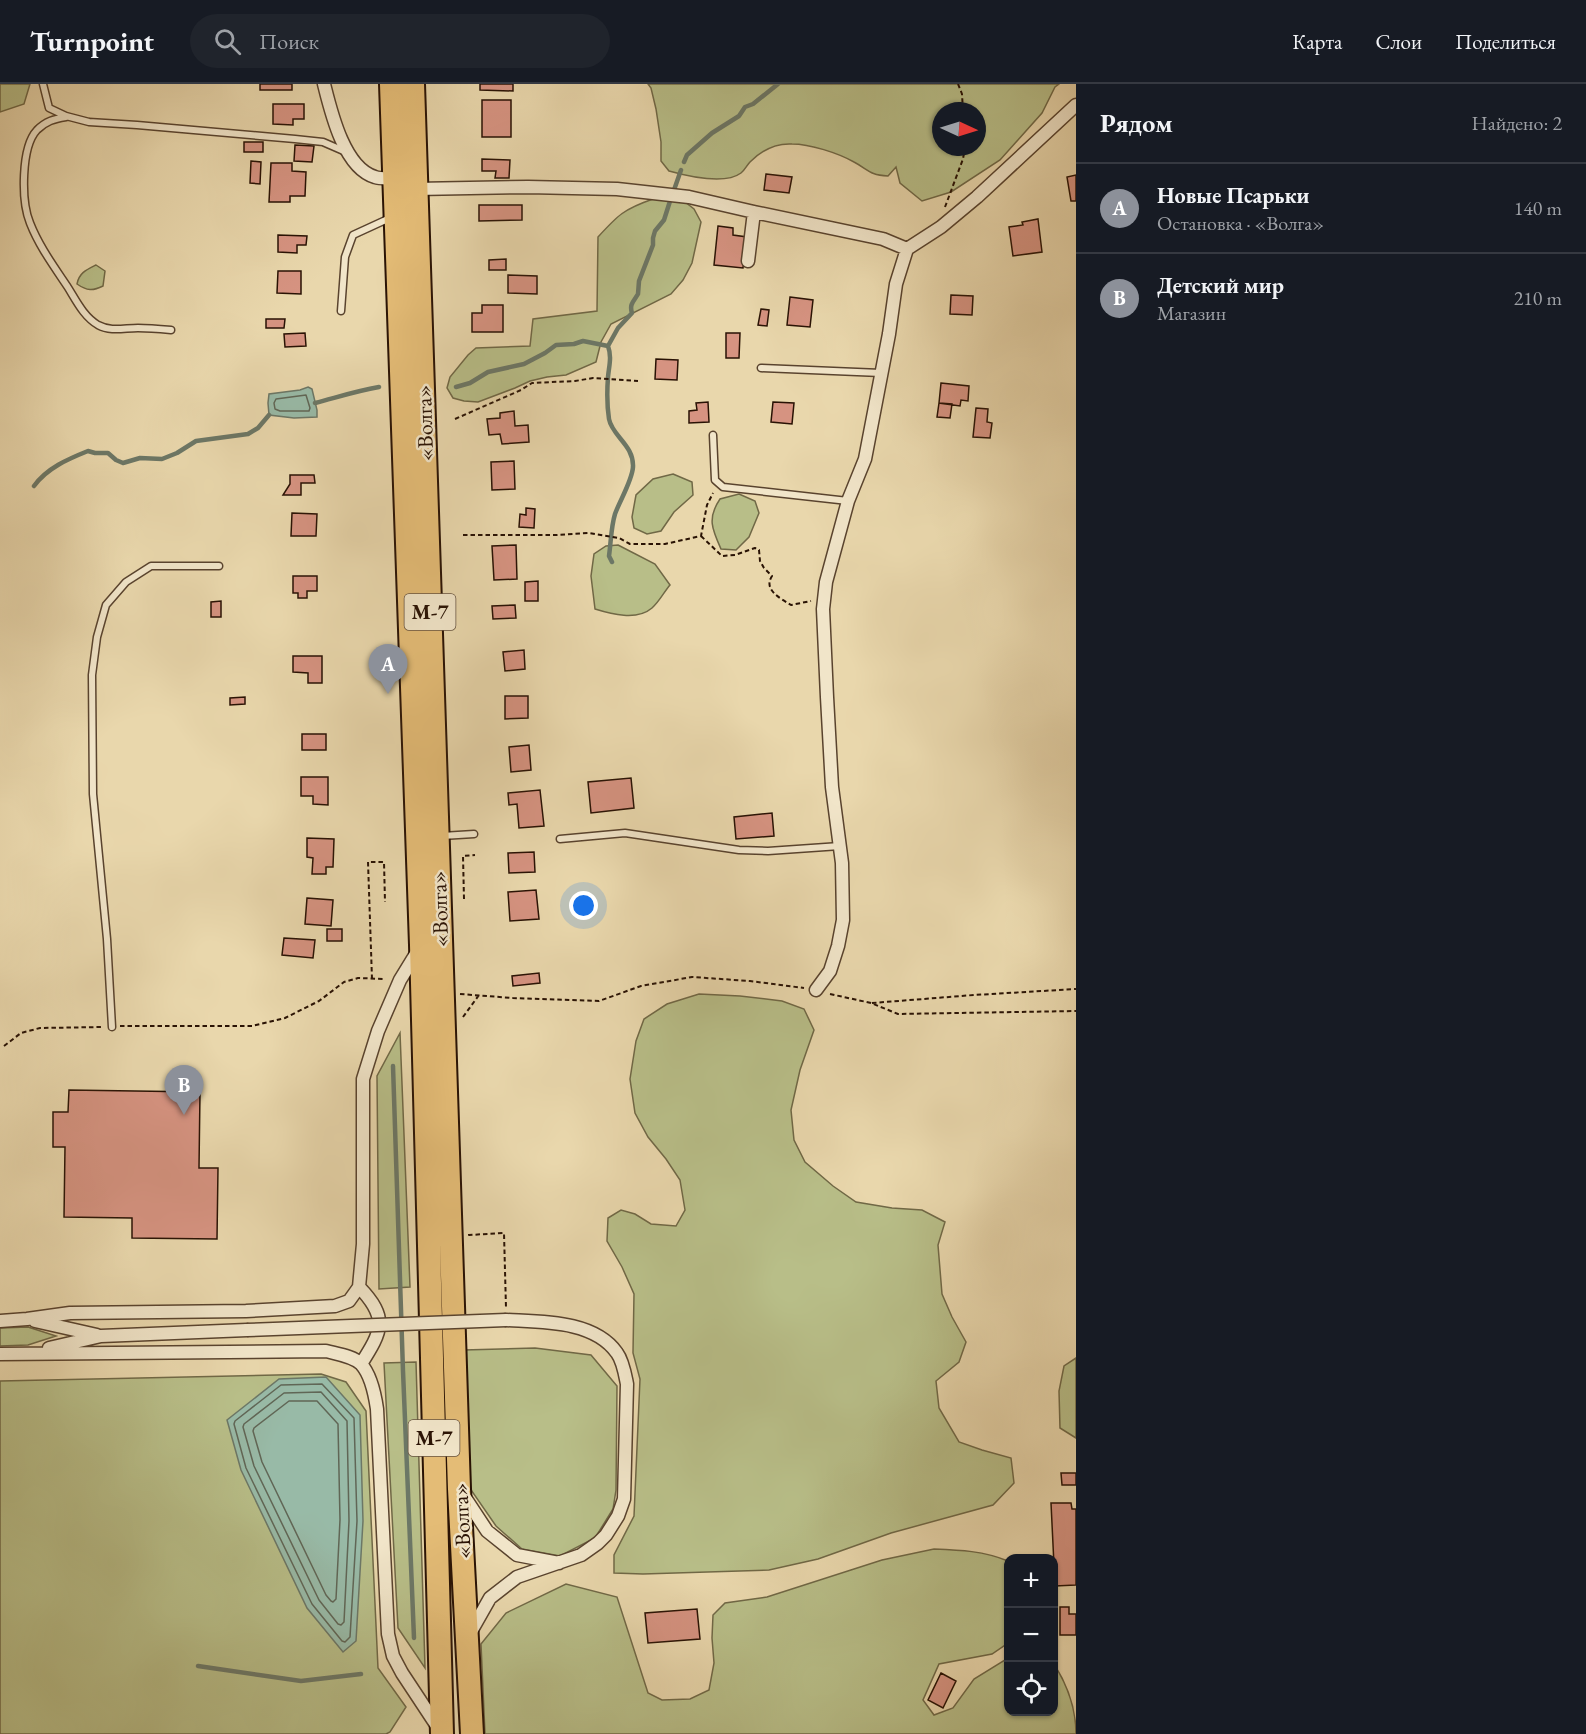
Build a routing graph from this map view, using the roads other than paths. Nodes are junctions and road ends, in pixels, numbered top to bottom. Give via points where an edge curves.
1 (43, 84) edge
2 (324, 84) edge
3 (391, 84) edge
4 (413, 84) edge
5 (1076, 105) edge
6 (66, 116) junction
7 (349, 154) junction
8 (394, 179) junction
9 (416, 189) junction
10 (754, 212) junction
11 (396, 216) junction
12 (907, 249) junction
13 (748, 261) dead end
14 (341, 311) dead end
15 (171, 330) dead end
16 (761, 368) dead end
17 (881, 373) junction
18 (713, 435) dead end
19 (848, 501) junction
20 (219, 566) dead end
21 (474, 834) dead end
22 (437, 836) junction
23 (560, 839) dead end
24 (840, 846) junction
25 (421, 945) junction
26 (816, 990) road end
27 (112, 1027) road end
28 (358, 1287) junction
29 (27, 1319) junction
30 (0, 1321) edge
31 (101, 1336) junction
32 (28, 1353) junction
33 (0, 1354) edge
34 (361, 1364) junction
35 (459, 1488) junction
36 (561, 1563) junction
37 (468, 1638) junction
38 (442, 1734) edge
39 (472, 1734) edge

1 - 6 lane via 49,108
2 - 7 street via 333,119
3 - 8 highway, «Волга» / М-7
4 - 9 highway, «Волга» / М-7
5 - 12 street via 993,182
6 - 7 lane via 89,122 323,142
6 - 15 lane via 51,119 36,131 28,148 24,203 29,222 82,311 98,325 113,330
7 - 8 street via 358,167 375,177
8 - 11 highway, «Волга» / М-7
9 - 10 street via 617,189 689,197
9 - 22 highway, «Волга» / М-7
10 - 12 street via 883,239
10 - 13 street
11 - 14 lane via 353,235 345,257
11 - 25 highway, «Волга» / М-7
12 - 17 street via 896,284
16 - 17 lane
17 - 19 street via 865,459
18 - 19 lane via 715,480 723,487
19 - 24 street via 824,599 832,787
20 - 27 lane via 151,566 126,582 106,606 97,637 92,675 93,794
21 - 22 lane
22 - 35 highway, «Волга» / М-7
23 - 24 lane via 625,832 739,850
24 - 26 street via 843,920 830,971
25 - 28 street via 400,980 363,1079 363,1244
25 - 38 highway, «Волга» / М-7
28 - 29 street via 349,1301 335,1306 70,1313
28 - 34 street via 372,1300 380,1325 378,1337
29 - 30 street
29 - 31 street
31 - 32 street
31 - 36 street, bridge via 506,1317 577,1327 601,1338 617,1353 627,1384 624,1499 618,1516 598,1543
32 - 33 street
32 - 34 street via 326,1351
34 - 38 street via 373,1388 377,1409 388,1634 402,1673
35 - 36 street via 487,1531 517,1555
35 - 37 highway, «Волга» / М-7
36 - 37 street via 517,1577 490,1598
37 - 39 highway, «Волга» / М-7

